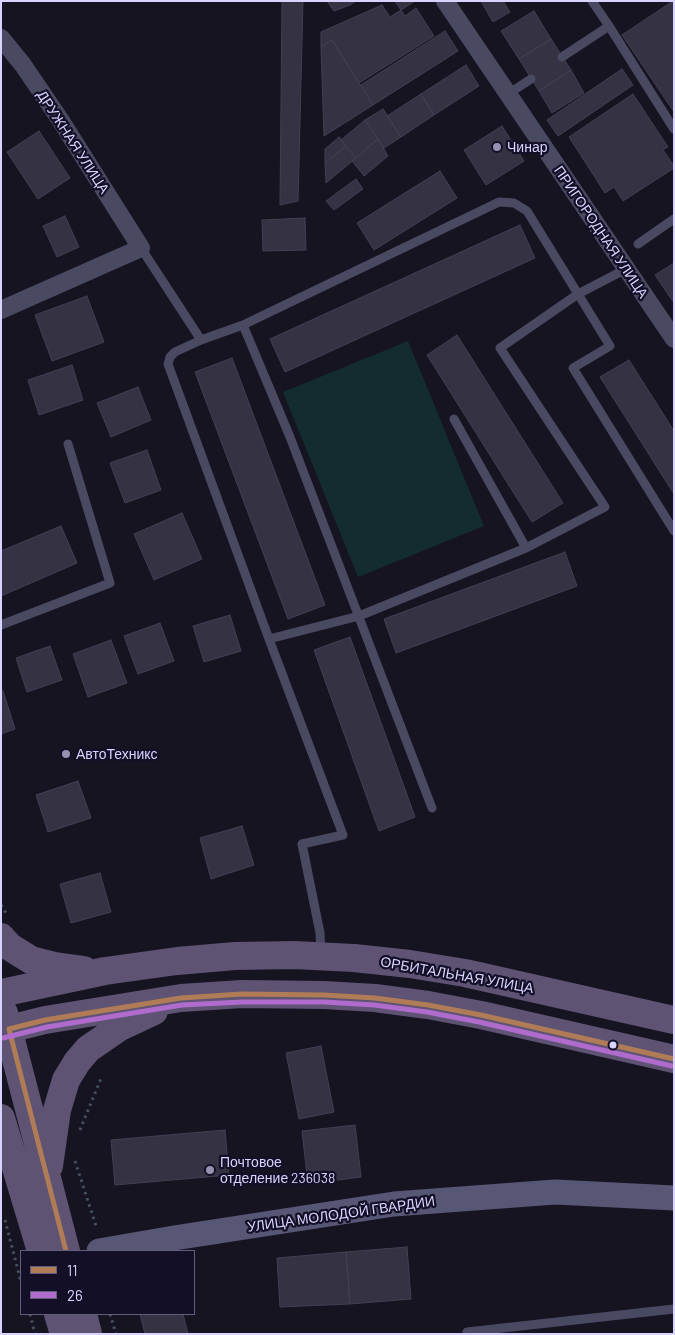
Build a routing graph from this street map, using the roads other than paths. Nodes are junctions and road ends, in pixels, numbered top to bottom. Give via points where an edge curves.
1 (444, 1) edge
2 (592, 1) edge
3 (609, 26) junction
4 (1, 38) edge
5 (562, 57) dead end
6 (531, 79) dead end
7 (508, 94) junction
8 (674, 130) edge
9 (674, 219) edge
10 (638, 244) dead end
11 (141, 248) junction
12 (626, 269) junction
13 (578, 294) junction
14 (1, 310) edge
15 (244, 325) junction
16 (674, 339) edge
17 (201, 340) junction
18 (454, 419) dead end
19 (68, 444) dead end
20 (674, 531) edge
21 (526, 548) junction
22 (359, 616) junction
23 (1, 625) edge
24 (269, 639) junction
25 (432, 808) dead end
26 (1, 937) edge
27 (322, 957) junction
28 (105, 971) junction
29 (1, 993) edge
30 (181, 998) junction
31 (1, 1003) edge
32 (674, 1020) edge
33 (5, 1030) edge
34 (674, 1059) edge
35 (1, 1118) edge
36 (7, 1146) edge
37 (47, 1177) junction
38 (674, 1198) edge
39 (41, 1250) edge
40 (66, 1250) edge
41 (106, 1250) edge
42 (674, 1309) edge
43 (58, 1315) edge
44 (83, 1315) edge
45 (467, 1332) dead end
46 (64, 1334) edge
47 (88, 1334) edge

1 - 7 street, ПРИГОРОДНАЯ УЛИЦА
2 - 3 lane
3 - 5 lane
3 - 8 lane
4 - 11 street, ДРУЖНАЯ УЛИЦА via 61,121
6 - 7 lane
7 - 12 street, ПРИГОРОДНАЯ УЛИЦА
9 - 10 lane
11 - 14 street
11 - 17 lane
12 - 13 lane
12 - 16 street, ПРИГОРОДНАЯ УЛИЦА
13 - 15 lane via 527,211 514,203 499,202
13 - 20 lane via 610,346 573,368
13 - 21 lane via 500,348 605,507
15 - 17 lane
15 - 22 lane
17 - 24 lane via 175,352 168,364
18 - 21 lane
19 - 23 lane via 110,583
21 - 22 lane
22 - 24 lane
22 - 25 lane
24 - 27 lane via 343,835 302,844
26 - 28 main road via 31,960 79,970
27 - 28 main road, ОРБИТАЛЬНАЯ УЛИЦА via 235,956
27 - 32 main road, ОРБИТАЛЬНАЯ УЛИЦА via 410,964 465,973
28 - 29 main road, ОРБИТАЛЬНАЯ УЛИЦА
30 - 33 main road via 46,1020
30 - 34 main road via 284,994 410,1003 481,1015
30 - 37 main road via 120,1027 88,1049 77,1062 66,1080 57,1110
31 - 33 main road
33 - 37 main road
35 - 36 main road
36 - 39 main road
37 - 40 main road
38 - 41 street, УЛИЦА МОЛОДОЙ ГВАРДИИ via 555,1192 394,1204
42 - 45 lane
43 - 46 main road
44 - 47 main road

